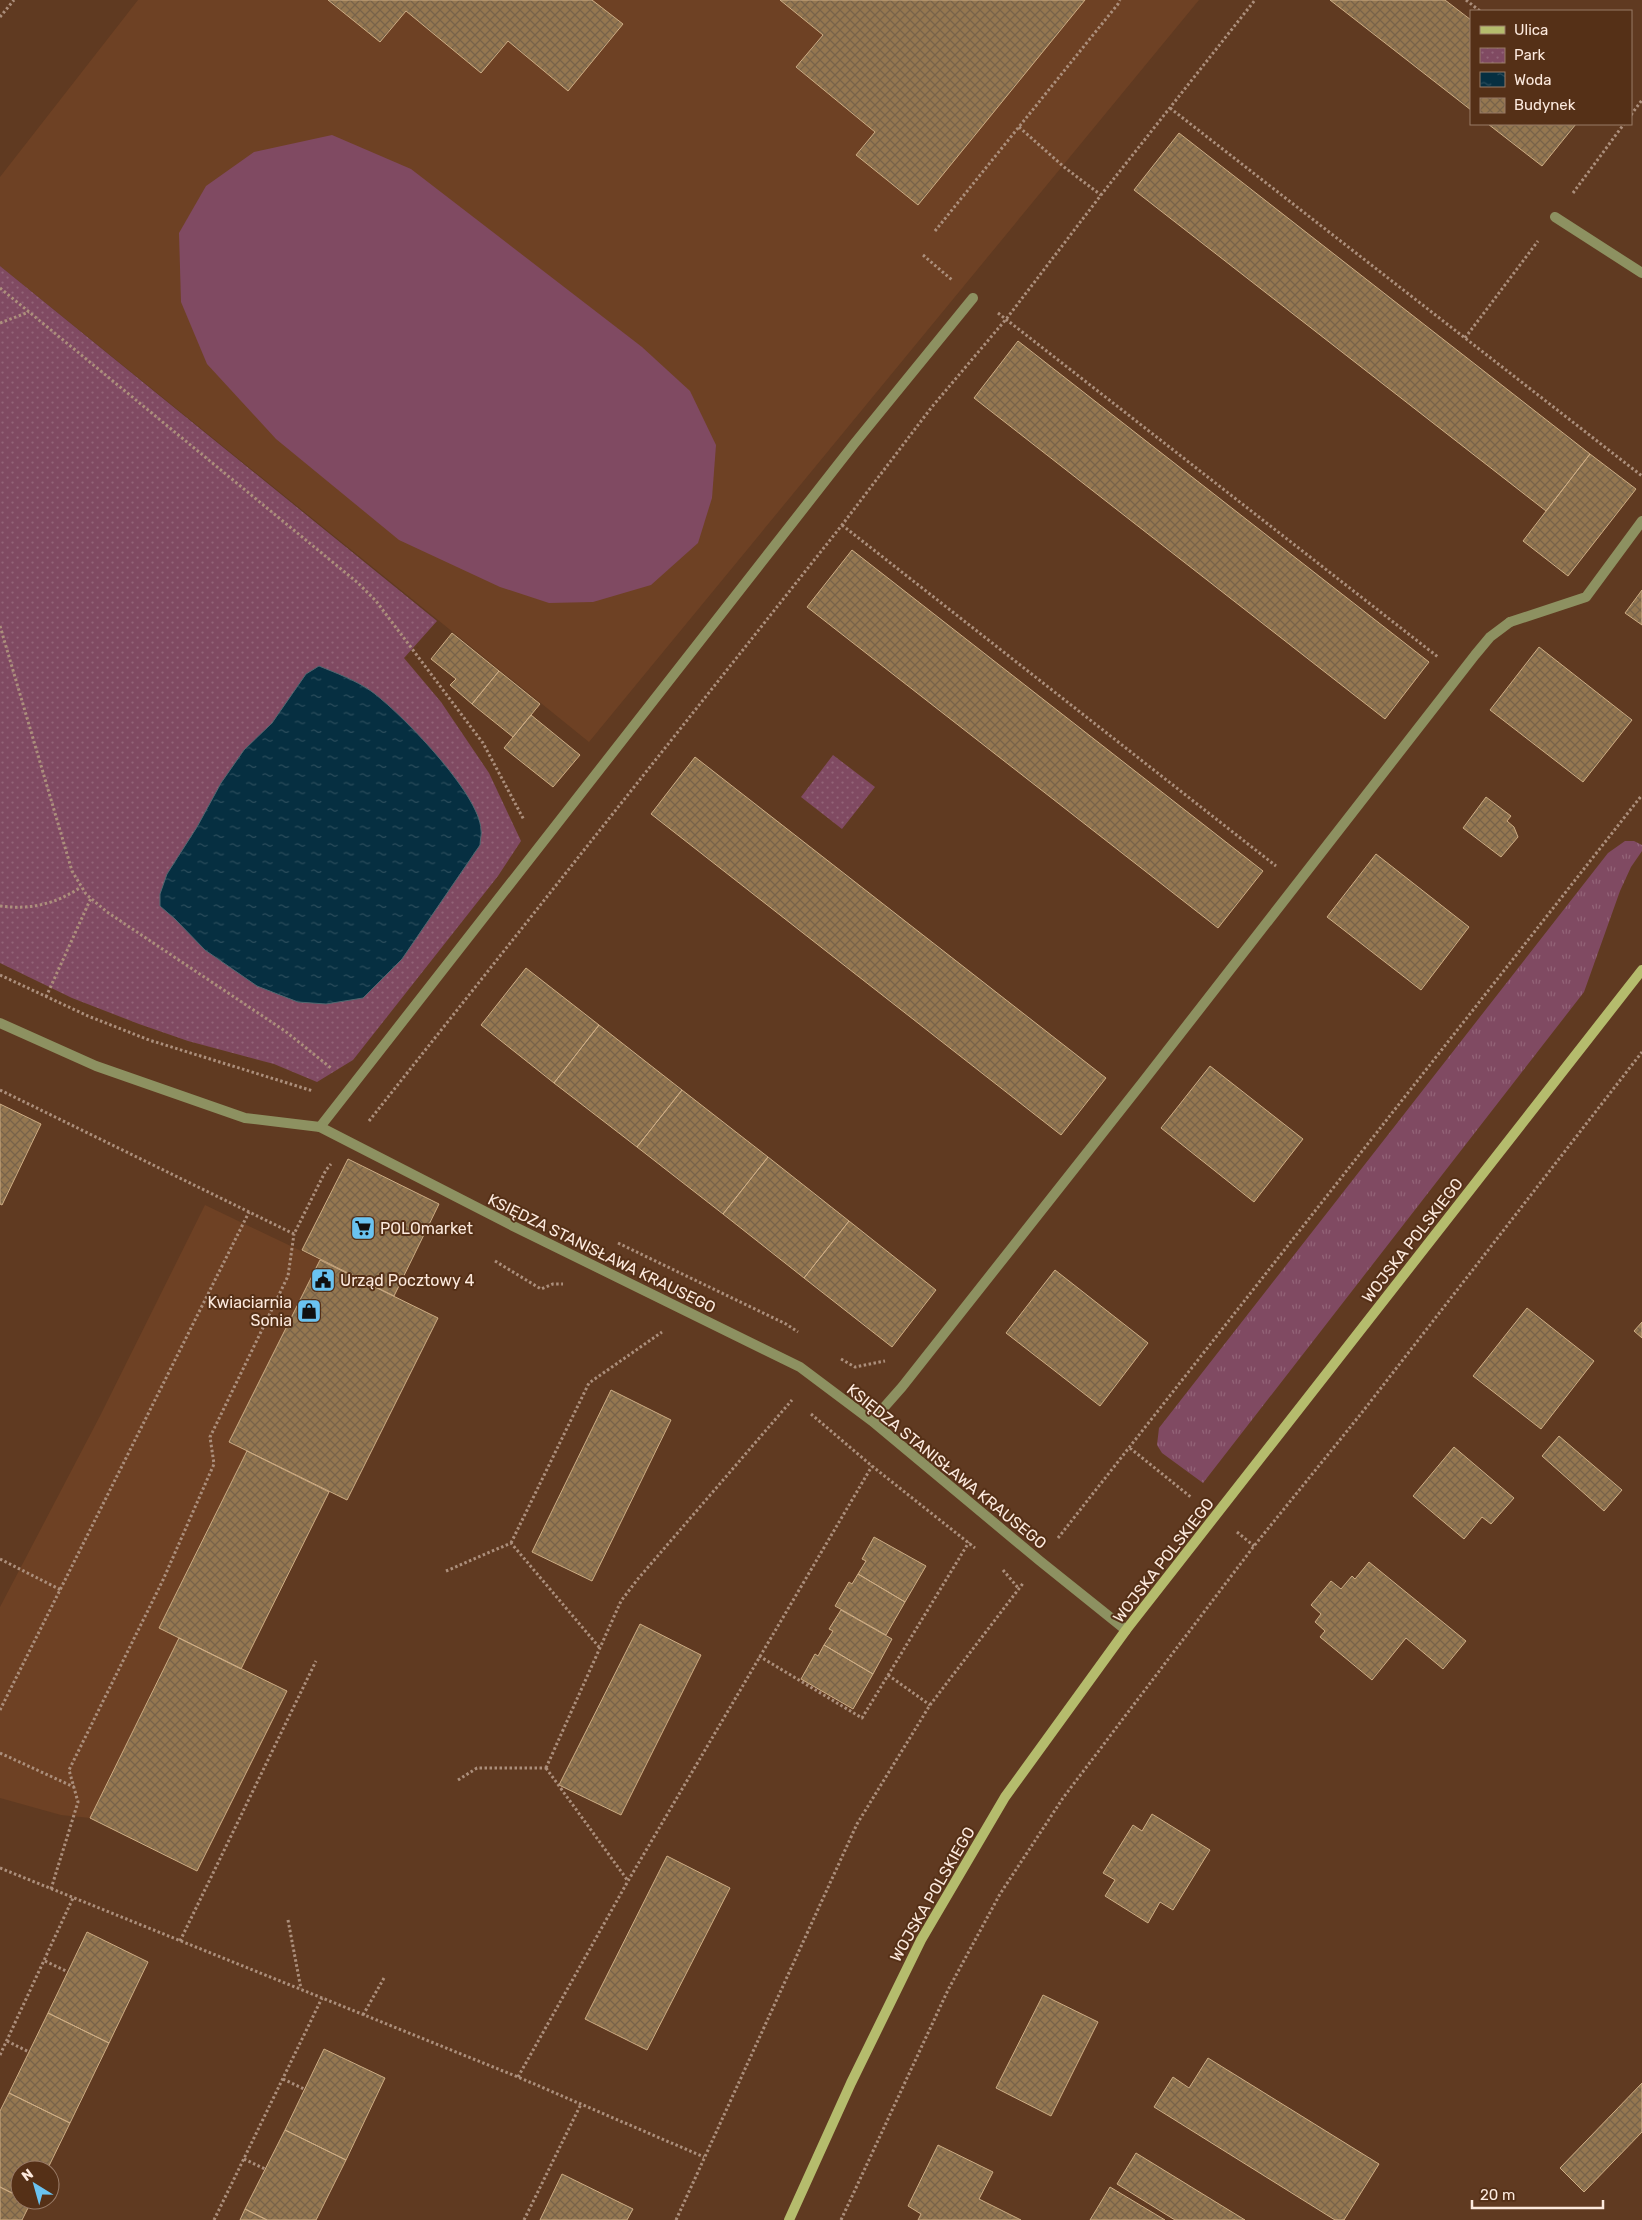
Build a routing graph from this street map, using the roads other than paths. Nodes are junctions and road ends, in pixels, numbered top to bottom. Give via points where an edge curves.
1 (1555, 217) dead end
2 (1642, 273) edge
3 (973, 298) road end
4 (1642, 521) edge
5 (1642, 970) edge
6 (0, 1023) edge
7 (320, 1127) junction
8 (872, 1421) junction
9 (1126, 1630) junction
10 (789, 2220) edge

1 - 2 street
3 - 7 street via 854,444
4 - 8 street via 1586,597 1510,622 1490,637 1142,1083
5 - 9 street, WOJSKA POLSKIEGO
6 - 7 street, KSIĘDZA STANISŁAWA KRAUSEGO via 96,1066 244,1118
7 - 8 street, KSIĘDZA STANISŁAWA KRAUSEGO via 800,1367
8 - 9 street, KSIĘDZA STANISŁAWA KRAUSEGO
9 - 10 street, WOJSKA POLSKIEGO via 1005,1797 921,1940

